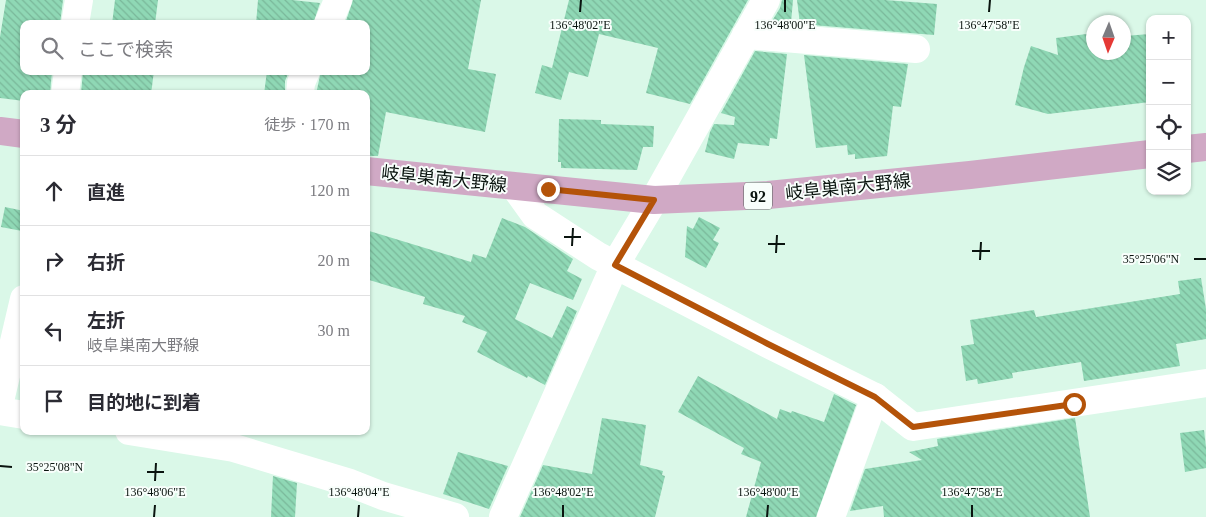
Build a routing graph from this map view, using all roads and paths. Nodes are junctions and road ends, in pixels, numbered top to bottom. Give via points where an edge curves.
1 (78, 0) edge
2 (338, 0) edge
3 (766, 0) edge
4 (76, 20) edge
5 (330, 20) edge
6 (746, 35) junction
7 (916, 49) dead end
8 (67, 75) edge
9 (304, 75) edge
10 (66, 90) edge
11 (300, 90) edge
12 (0, 132) edge
13 (20, 134) edge
14 (1206, 147) edge
15 (1191, 149) edge
16 (1146, 154) edge
17 (370, 171) edge
18 (514, 186) junction
19 (654, 200) junction
20 (615, 265) junction
21 (20, 316) edge
22 (1206, 383) edge
23 (875, 397) junction
24 (0, 401) edge
25 (0, 411) edge
26 (20, 414) edge
27 (154, 435) edge
28 (455, 517) edge
29 (503, 517) edge
30 (831, 517) edge

1 - 4 street
2 - 5 street
3 - 6 street
6 - 7 street
6 - 19 street
8 - 10 street
9 - 11 street
12 - 13 main road
14 - 15 main road
16 - 19 main road, 岐阜巣南大野線 / 92 via 777,194
17 - 18 main road, 岐阜巣南大野線 / 92
18 - 19 main road, 岐阜巣南大野線 / 92
18 - 20 street via 535,215
19 - 20 street
20 - 23 street
20 - 29 street
21 - 24 street
22 - 23 street via 913,427
23 - 30 street
25 - 26 street
27 - 28 street via 234,448

